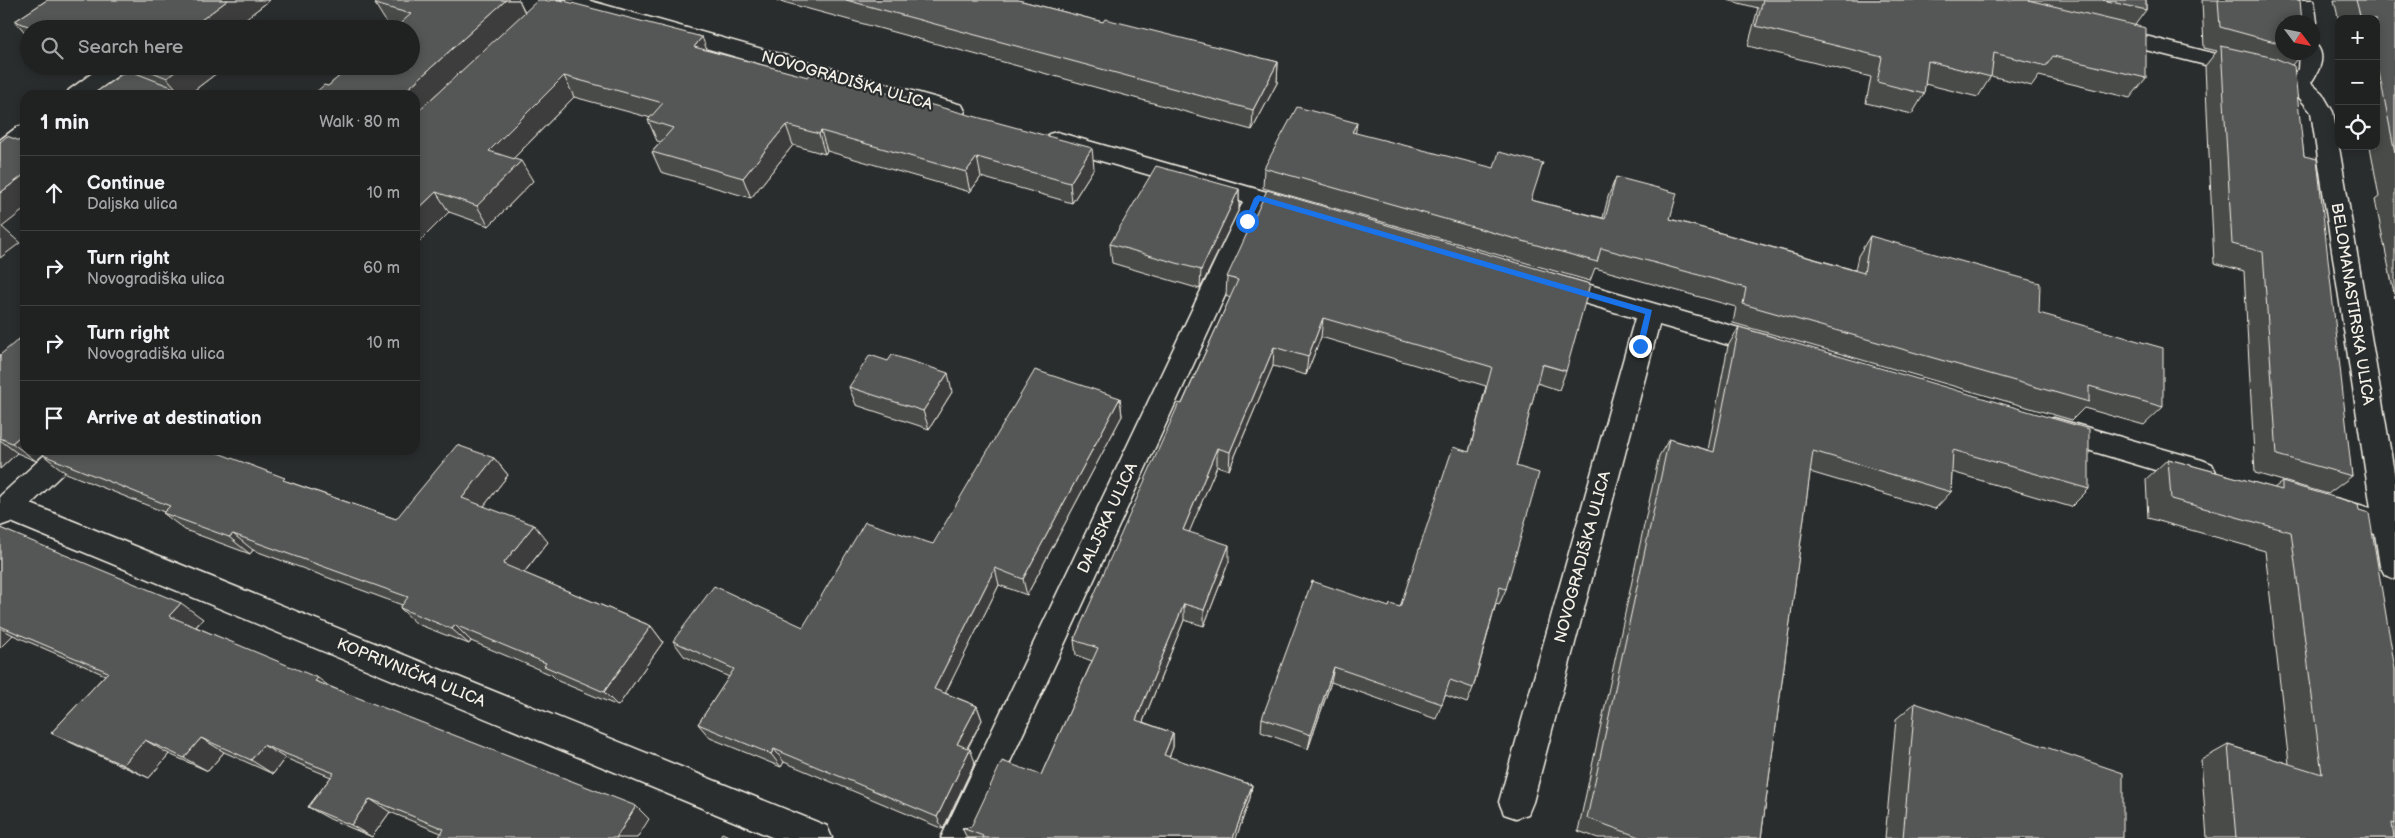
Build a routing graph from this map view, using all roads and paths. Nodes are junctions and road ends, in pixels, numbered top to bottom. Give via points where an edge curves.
1 (2303, 0) edge
2 (555, 2) edge
3 (2305, 15) edge
4 (2092, 30) edge
5 (2310, 60) edge
6 (104, 75) edge
7 (2300, 84) junction
8 (84, 90) edge
9 (972, 116) edge
10 (1039, 135) edge
11 (20, 137) edge
12 (0, 152) edge
13 (1258, 198) junction
14 (1325, 217) edge
15 (1525, 276) edge
16 (1649, 312) junction
17 (1792, 354) edge
18 (2032, 423) edge
19 (64, 455) edge
20 (2223, 478) edge
21 (2309, 503) edge
22 (4, 511) edge
23 (2387, 525) junction
24 (2395, 566) edge
25 (1516, 802) dead end
26 (815, 838) edge
27 (958, 838) edge

1 - 3 street
2 - 9 street, NOVOGRADIŠKA ULICA
4 - 7 street via 2255,69
5 - 7 street via 2309,69
6 - 8 street
7 - 23 street, BELOMANASTIRSKA ULICA via 2314,97 2322,112
10 - 13 street
11 - 12 street
13 - 14 street
13 - 27 street, DALJSKA ULICA
15 - 16 street
16 - 17 street
16 - 25 street, NOVOGRADIŠKA ULICA
18 - 20 street
19 - 22 street
21 - 23 street
22 - 26 street, KOPRIVNIČKA ULICA
23 - 24 street, BELOMANASTIRSKA ULICA

